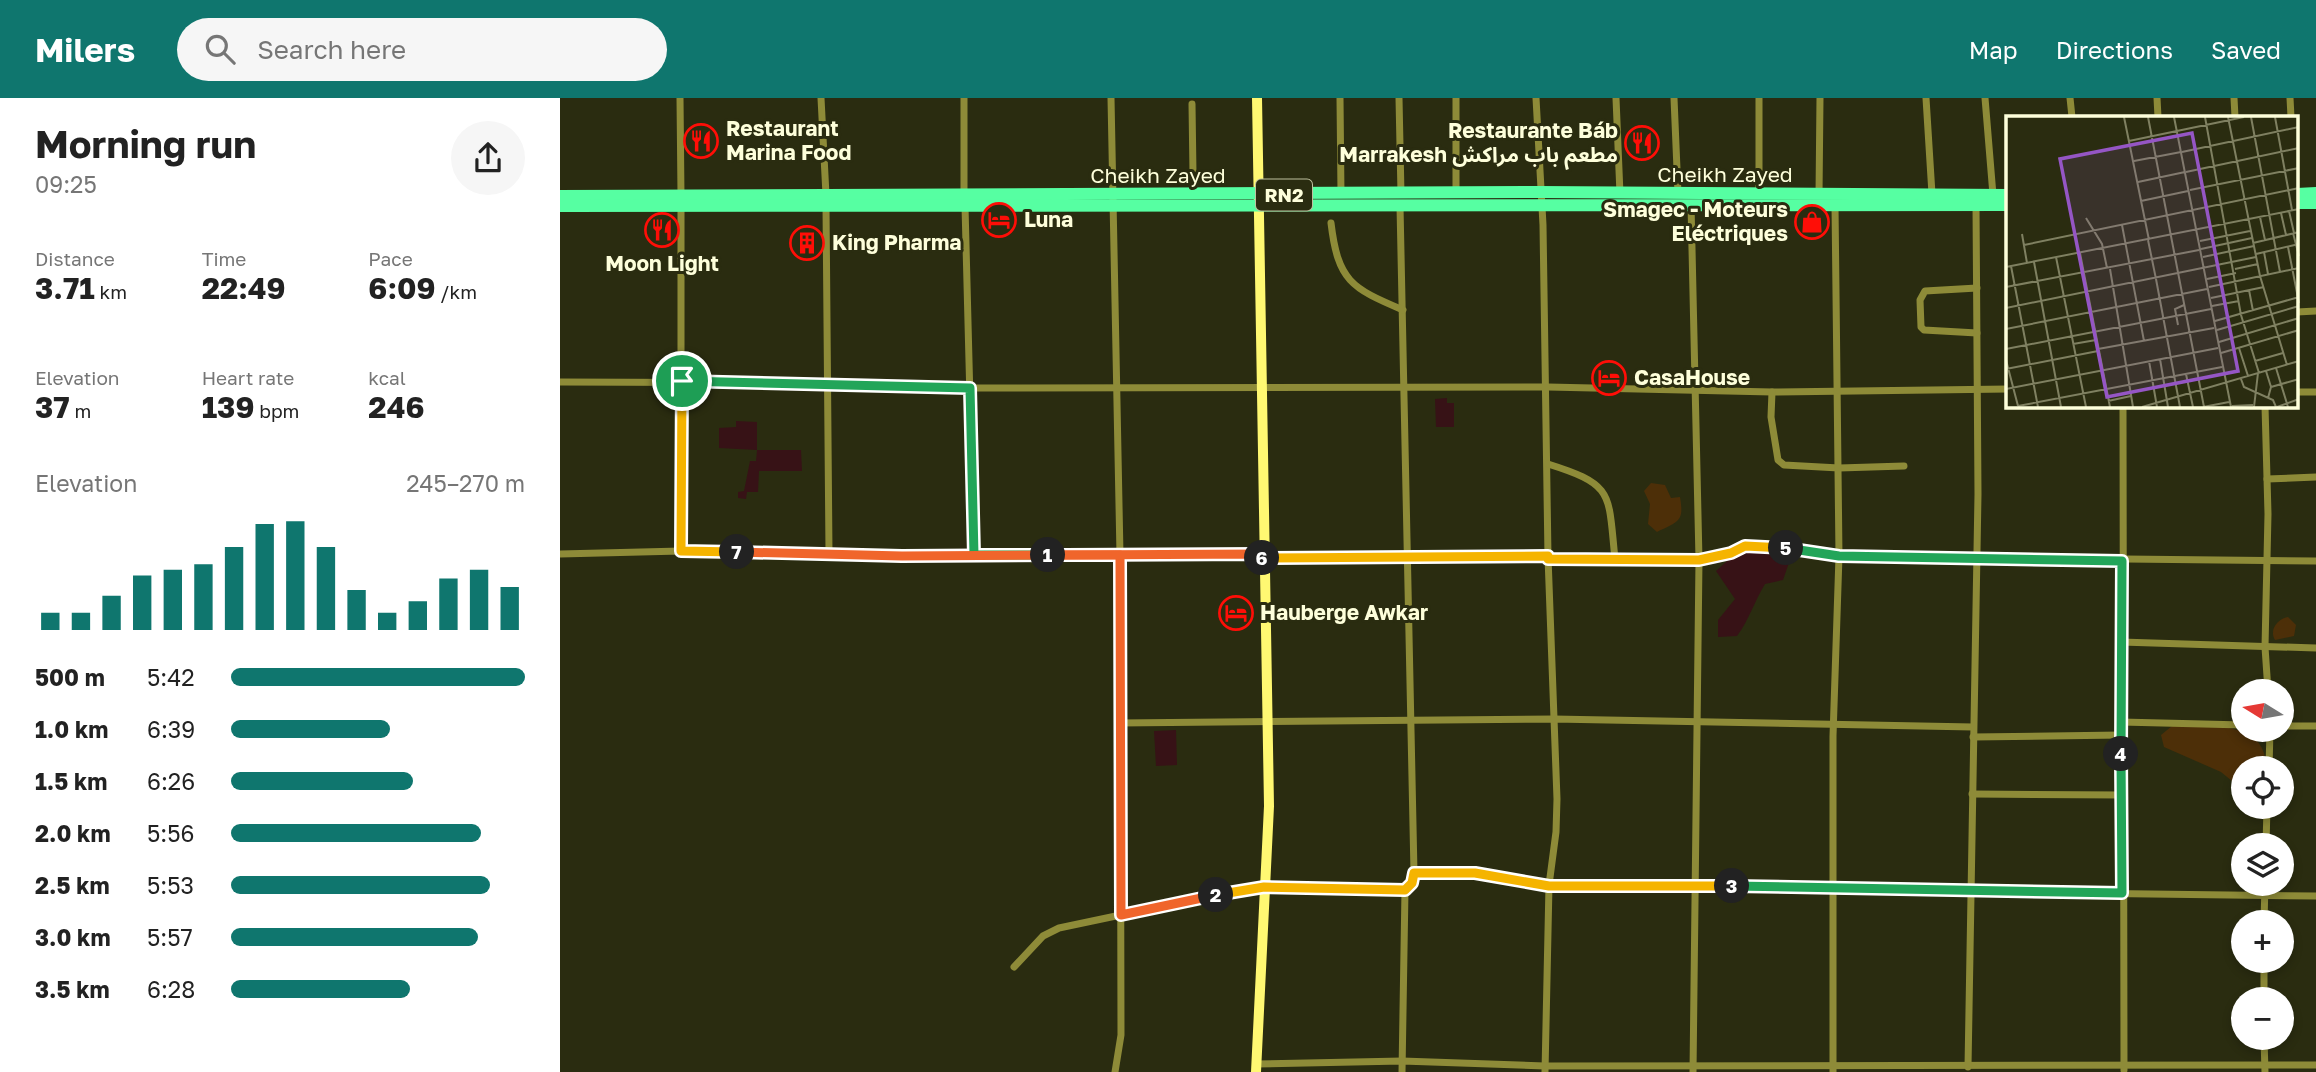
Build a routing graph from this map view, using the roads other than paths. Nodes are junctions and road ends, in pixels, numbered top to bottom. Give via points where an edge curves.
1 (680, 98) edge
2 (821, 98) edge
3 (964, 98) edge
4 (1111, 98) edge
5 (1257, 98) edge
6 (1340, 98) edge
7 (1399, 98) edge
8 (1456, 98) edge
9 (1536, 98) edge
10 (1616, 98) edge
11 (1674, 98) edge
12 (1759, 98) edge
13 (1819, 98) edge
14 (1926, 98) edge
15 (1985, 98) edge
16 (2070, 98) edge
17 (2157, 98) edge
18 (2234, 98) edge
19 (2290, 98) edge
20 (1192, 104) dead end
21 (2072, 116) edge
22 (2158, 116) edge
23 (2235, 116) edge
24 (2291, 116) edge
25 (1194, 174) dead end
26 (1456, 192) junction
27 (2316, 193) edge
28 (1340, 194) junction
29 (1620, 194) junction
30 (1678, 194) junction
31 (1932, 194) junction
32 (2298, 194) edge
33 (1759, 195) junction
34 (1819, 195) junction
35 (1993, 195) junction
36 (2006, 195) edge
37 (560, 196) edge
38 (1541, 198) junction
39 (681, 200) junction
40 (1114, 200) junction
41 (1400, 200) junction
42 (826, 201) junction
43 (965, 201) junction
44 (1259, 201) junction
45 (2298, 203) edge
46 (2316, 203) edge
47 (1691, 204) junction
48 (1835, 205) junction
49 (1976, 205) junction
50 (2006, 205) edge
51 (560, 206) edge
52 (1331, 223) dead end
53 (1977, 288) junction
54 (1403, 310) junction
55 (2298, 312) edge
56 (2316, 312) edge
57 (1977, 333) junction
58 (682, 381) junction
59 (560, 382) edge
60 (825, 383) junction
61 (1115, 387) junction
62 (1259, 387) junction
63 (1405, 387) junction
64 (1548, 387) junction
65 (970, 388) junction
66 (1977, 388) junction
67 (1695, 389) junction
68 (1837, 389) junction
69 (2006, 389) edge
70 (1772, 392) junction
71 (2298, 392) edge
72 (2316, 392) edge
73 (2123, 408) edge
74 (2265, 408) edge
75 (1548, 464) junction
76 (1904, 466) dead end
77 (1839, 468) junction
78 (2316, 477) edge
79 (2267, 479) junction
80 (681, 551) junction
81 (829, 553) junction
82 (560, 554) edge
83 (974, 555) junction
84 (1120, 555) junction
85 (1262, 556) junction
86 (1408, 556) junction
87 (1839, 556) junction
88 (1977, 556) junction
89 (1548, 558) junction
90 (1615, 559) junction
91 (1699, 560) junction
92 (2122, 561) junction
93 (2268, 561) junction
94 (2316, 561) edge
95 (2121, 642) junction
96 (2265, 647) junction
97 (2316, 648) edge
98 (2267, 679) edge
99 (1554, 719) junction
100 (1412, 720) junction
101 (1265, 721) junction
102 (1698, 722) junction
103 (2121, 722) junction
104 (1119, 723) junction
105 (1833, 724) junction
106 (2231, 725) edge
107 (2294, 726) edge
108 (2316, 726) edge
109 (1973, 727) junction
110 (2121, 735) junction
111 (1973, 737) junction
112 (1972, 794) junction
113 (2122, 795) junction
114 (1414, 873) junction
115 (1695, 884) junction
116 (1549, 886) junction
117 (1264, 887) junction
118 (1405, 890) junction
119 (1835, 890) junction
120 (1972, 891) junction
121 (2122, 893) junction
122 (2316, 896) edge
123 (2264, 897) junction
124 (2264, 910) edge
125 (1121, 915) junction
126 (1014, 967) dead end
127 (2264, 1050) edge
128 (1402, 1061) junction
129 (2316, 1065) edge
130 (1968, 1066) junction
131 (1256, 1068) edge
132 (1693, 1068) edge
133 (1545, 1069) edge
134 (1833, 1069) edge
135 (1902, 1069) edge
136 (2264, 1069) edge
137 (1981, 1070) edge
138 (2124, 1070) edge
139 (1115, 1072) edge
140 (1402, 1072) edge

1 - 39 street
2 - 42 street
3 - 43 street
4 - 40 street
5 - 44 street
6 - 28 street
7 - 41 street
8 - 26 street
9 - 38 street
10 - 29 street
11 - 30 street
12 - 33 street
13 - 34 street
14 - 31 street
15 - 35 street
16 - 21 street
17 - 22 street
18 - 23 street
19 - 24 street
20 - 25 street
26 - 38 highway, Cheikh Zayed / RN2
26 - 41 highway, Cheikh Zayed / RN2
27 - 32 highway
28 - 41 highway, Cheikh Zayed / RN2
28 - 44 highway, Cheikh Zayed / RN2
29 - 30 highway, Cheikh Zayed / RN2
29 - 38 highway, Cheikh Zayed / RN2
30 - 33 highway, Cheikh Zayed / RN2
31 - 34 highway, Cheikh Zayed / RN2
31 - 35 highway, Cheikh Zayed / RN2
33 - 34 highway, Cheikh Zayed / RN2
35 - 36 highway, Cheikh Zayed / RN2
37 - 39 highway, Cheikh Zayed / RN2
38 - 41 highway, Cheikh Zayed / RN2
38 - 47 highway, Cheikh Zayed / RN2
38 - 64 street
39 - 42 highway, Cheikh Zayed / RN2
39 - 51 highway, Cheikh Zayed / RN2
39 - 58 street
40 - 43 highway, Cheikh Zayed / RN2
40 - 44 highway, Cheikh Zayed / RN2
40 - 61 street
41 - 44 highway, Cheikh Zayed / RN2
41 - 54 street
42 - 43 highway, Cheikh Zayed / RN2
42 - 60 street
43 - 65 street
44 - 62 street
45 - 46 highway
47 - 48 highway, Cheikh Zayed / RN2
47 - 67 street
48 - 49 highway, Cheikh Zayed / RN2
48 - 68 street
49 - 50 highway, Cheikh Zayed / RN2
49 - 53 street
52 - 54 street via 1335,259 1348,279 1364,294
53 - 57 street
53 - 57 street via 1925,291 1920,300 1924,330
54 - 63 street
55 - 56 street
57 - 66 street
58 - 59 street
58 - 60 street
58 - 80 street
60 - 65 street
60 - 81 street
61 - 62 street
61 - 65 street
61 - 84 street
62 - 63 street
62 - 85 street
63 - 64 street
63 - 86 street
64 - 67 street
64 - 75 street
65 - 83 street
66 - 68 street
66 - 69 street
66 - 88 street
67 - 70 street
67 - 91 street
68 - 70 street
68 - 77 street
70 - 77 street via 1770,417 1778,460 1784,465
71 - 72 street
73 - 92 street
74 - 79 street
75 - 89 street
75 - 90 street via 1582,475 1604,491
76 - 77 street
77 - 87 street
78 - 79 street
79 - 93 street
80 - 81 street
80 - 82 street
81 - 83 street
83 - 84 street
84 - 85 street
84 - 104 street
85 - 86 street
85 - 101 street
86 - 89 street
86 - 100 street
87 - 88 street
87 - 91 street via 1755,545
87 - 105 street
88 - 92 street
88 - 109 street
89 - 90 street
89 - 99 street
90 - 91 street
91 - 102 street
92 - 93 street
92 - 95 street
93 - 94 street
93 - 96 street
95 - 96 street
95 - 103 street
96 - 97 street
96 - 98 street
99 - 100 street
99 - 102 street
99 - 116 street via 1556,832
100 - 101 street
100 - 114 street
101 - 104 street
101 - 117 street via 1269,806
102 - 105 street
102 - 115 street
103 - 106 street
103 - 110 street
104 - 125 street
105 - 109 street
105 - 119 street
107 - 108 street
109 - 111 street
110 - 111 street
110 - 113 street
111 - 112 street
112 - 113 street
112 - 120 street
113 - 121 street
114 - 116 street via 1475,873
114 - 118 street
115 - 116 street
115 - 119 street
115 - 132 street
116 - 133 street
117 - 118 street
117 - 125 street
117 - 131 street
118 - 128 street
119 - 120 street
119 - 134 street
120 - 121 street
120 - 130 street
121 - 123 street
121 - 138 street
122 - 123 street
123 - 124 street
125 - 126 street via 1059,928 1043,936
125 - 139 street via 1121,1035
127 - 136 street
128 - 131 street
128 - 133 street
128 - 140 street
129 - 136 street
130 - 135 street
130 - 137 street
132 - 133 street
132 - 134 street
134 - 135 street
136 - 138 street
137 - 138 street

